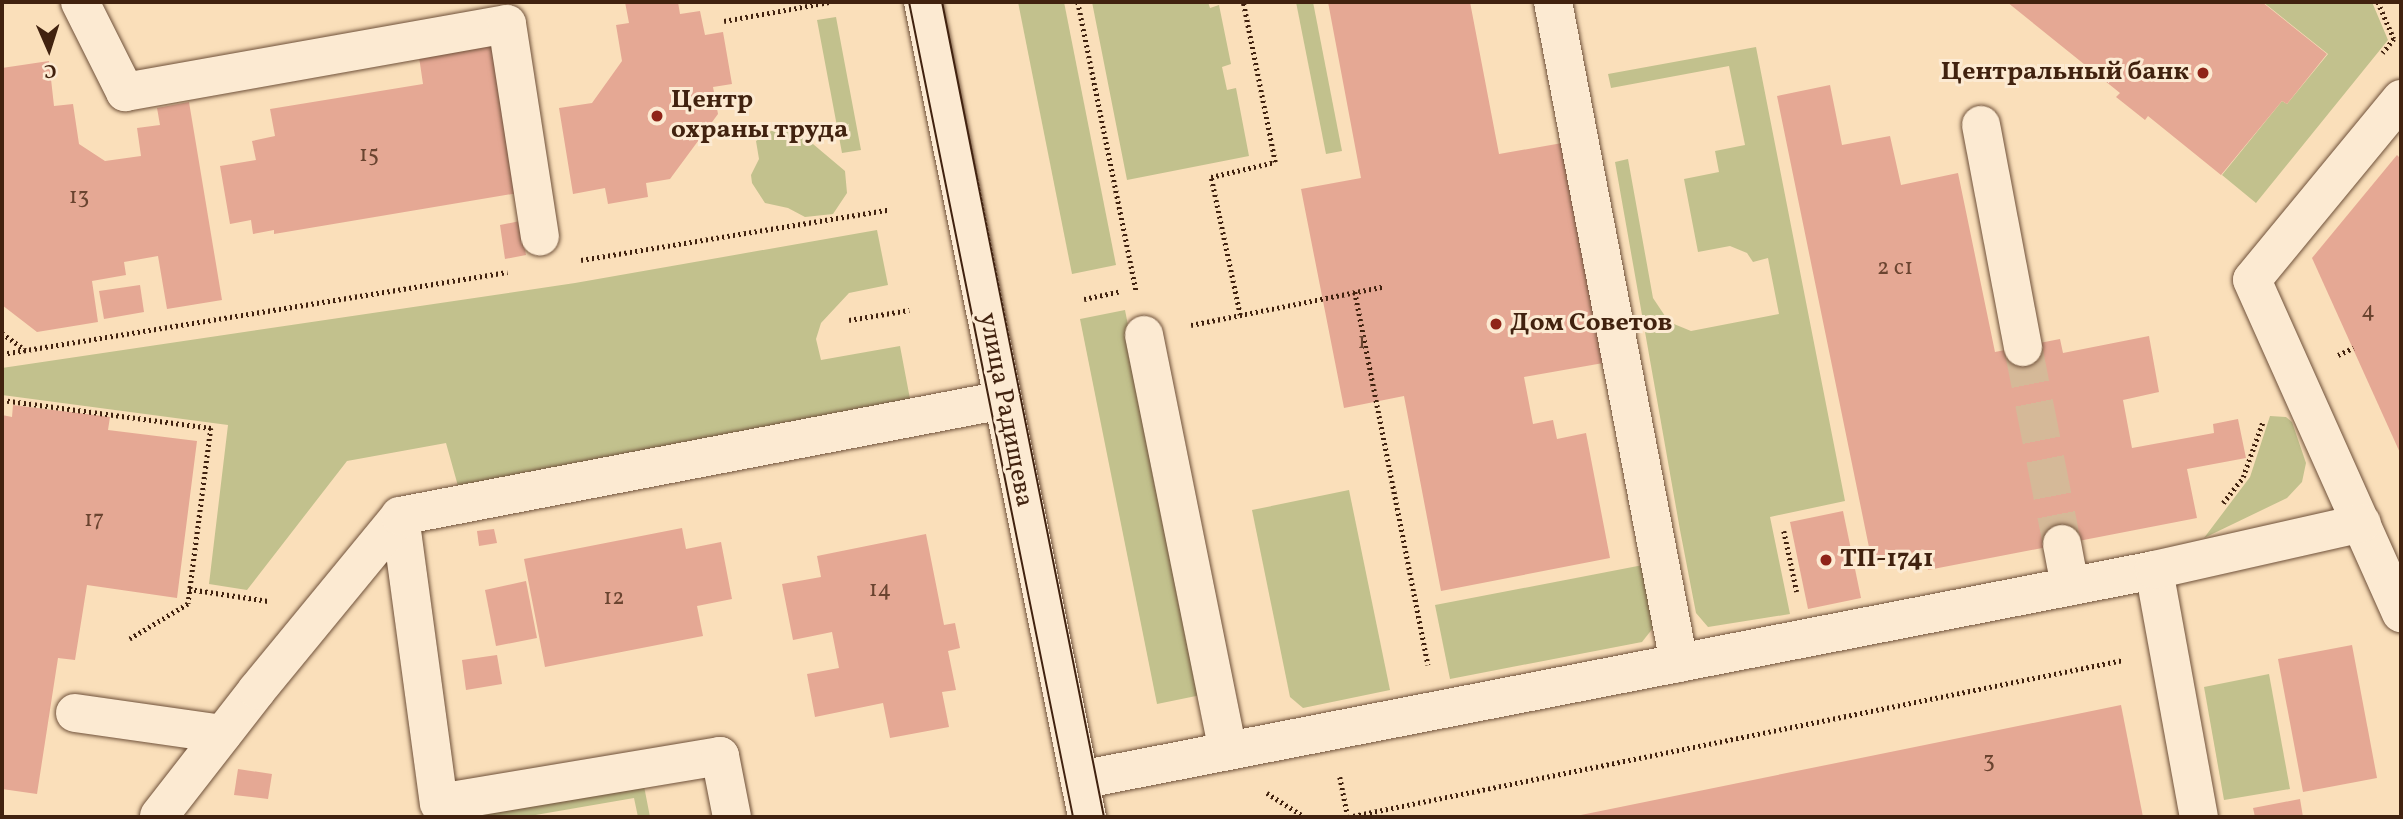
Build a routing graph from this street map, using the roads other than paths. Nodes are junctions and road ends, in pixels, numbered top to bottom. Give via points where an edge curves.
1 (80, 2) edge
2 (923, 2) edge
3 (1553, 2) edge
4 (2401, 99) edge
5 (1981, 125) dead end
6 (540, 236) dead end
7 (1144, 335) road end
8 (2023, 347) tunnel mouth
9 (1003, 400) junction
10 (400, 516) junction
11 (2362, 523) junction
12 (2062, 544) tunnel mouth
13 (2154, 569) junction
14 (2070, 586) junction
15 (2401, 613) edge
16 (1679, 663) junction
17 (75, 713) dead end
18 (223, 734) junction
19 (1228, 751) junction
20 (1080, 780) junction
21 (438, 810) edge
22 (159, 816) edge
23 (732, 817) edge
24 (1087, 817) edge
25 (2199, 817) edge

1 - 6 street via 125,92 506,24
2 - 9 street, улица Радищева
3 - 16 street
4 - 11 street via 2252,280
5 - 8 street
7 - 19 street
9 - 10 street
9 - 20 street, улица Радищева
10 - 18 street
10 - 21 street
11 - 13 street
11 - 15 street
12 - 14 street
13 - 14 street
13 - 25 street
14 - 16 street
16 - 19 street
17 - 18 street
18 - 22 street
19 - 20 street
20 - 24 street, улица Радищева
21 - 23 street via 720,755

